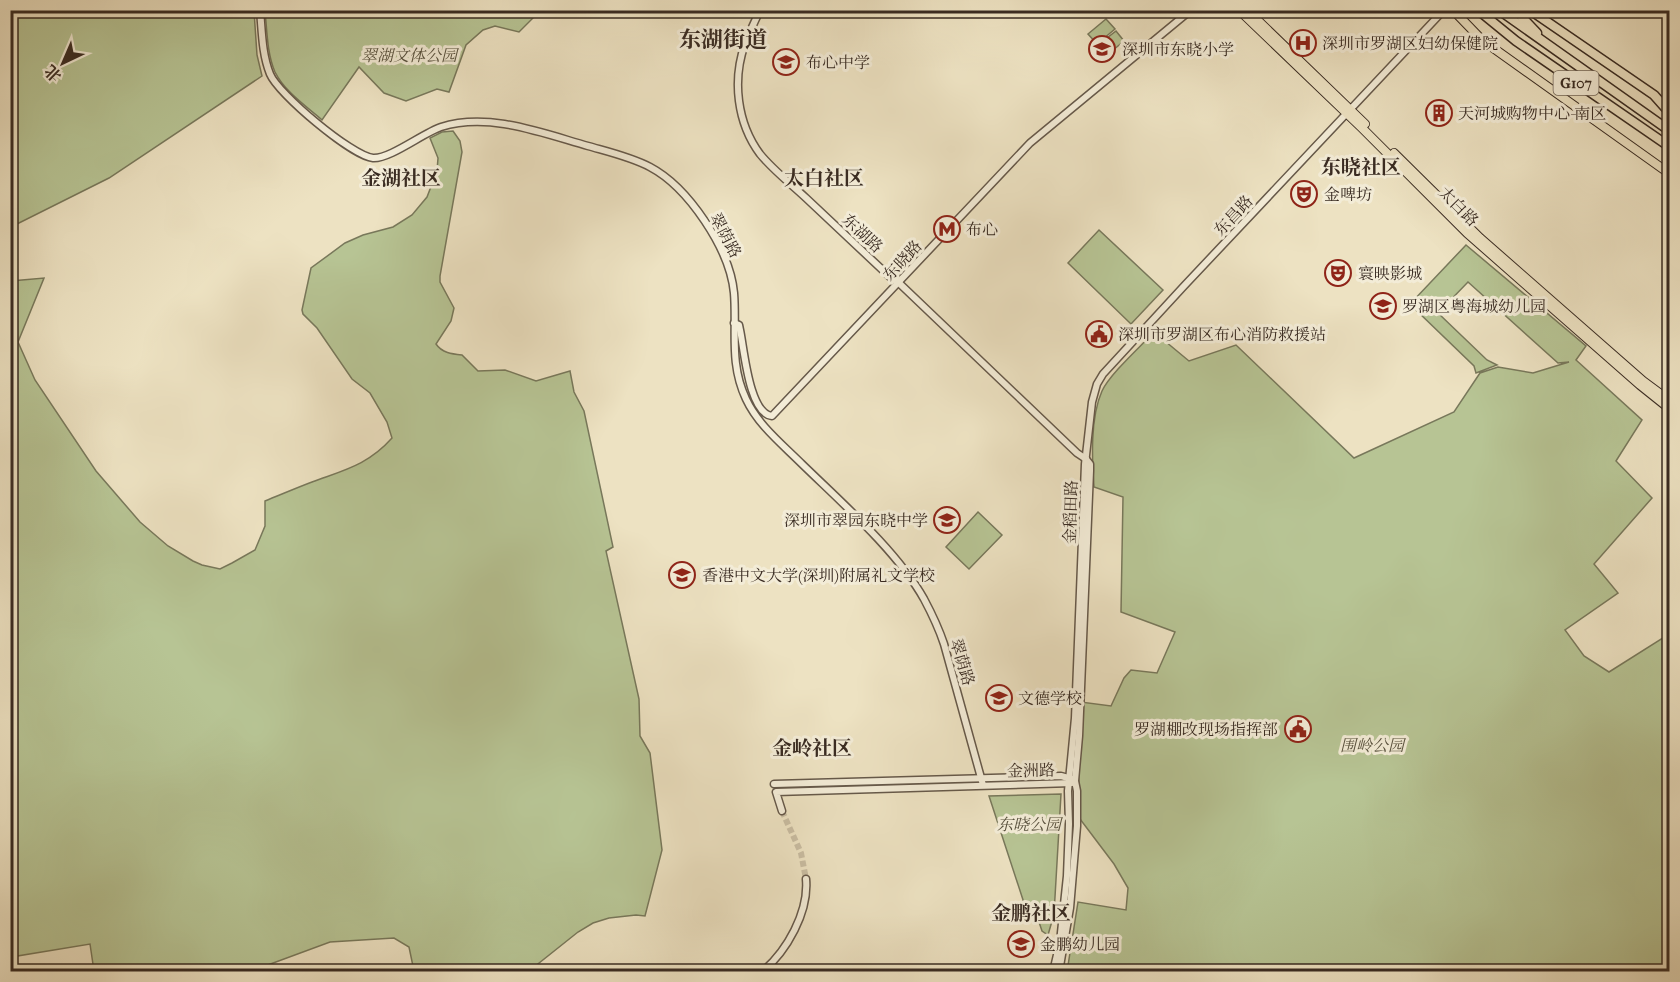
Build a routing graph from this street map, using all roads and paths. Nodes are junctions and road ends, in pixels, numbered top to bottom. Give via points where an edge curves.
1 (260, 10) edge
2 (760, 10) edge
3 (1191, 10) edge
4 (1239, 10) edge
5 (1247, 10) edge
6 (1444, 10) edge
7 (1453, 10) edge
8 (1499, 10) edge
9 (1515, 10) edge
10 (1530, 10) edge
11 (1481, 12) edge
12 (1552, 49) junction
13 (1654, 95) junction
14 (1670, 106) edge
15 (1349, 111) junction
16 (1670, 113) edge
17 (1670, 131) edge
18 (1670, 147) edge
19 (1670, 174) edge
20 (899, 283) junction
21 (734, 323) junction
22 (1670, 401) edge
23 (1670, 409) edge
24 (1086, 459) junction
25 (1071, 781) junction
26 (983, 782) junction
27 (774, 784) dead end
28 (782, 811) tunnel mouth
29 (806, 879) tunnel mouth
30 (762, 972) edge
31 (1053, 972) edge
32 (1059, 972) edge

1 - 21 street, 翠荫路 via 262,45 271,77 319,125 369,158 384,156 439,128 487,122 559,138 650,167 672,183 710,227 728,264 734,292
2 - 20 street, 东湖路 via 743,50 738,83 739,106 753,143 764,159
3 - 20 street, 东晓路 via 1030,143
4 - 15 main road, 太白路
5 - 15 main road, 太白路
6 - 15 street, 东昌路
7 - 19 main road via 1482,40
8 - 12 highway
9 - 12 highway
10 - 13 highway, G107
11 - 18 highway, G107 via 1516,41
12 - 17 highway
13 - 14 main road
13 - 16 highway, G107
15 - 22 main road, 太白路 via 1479,237
15 - 23 main road, 太白路 via 1484,249
15 - 24 street, 东昌路 via 1100,379 1092,402
20 - 21 street, 东晓路 via 772,416 765,414 754,394 739,325
20 - 24 street, 东湖路
21 - 26 street, 翠荫路 via 738,375 756,415 880,542 924,599 944,644
24 - 25 street, 金稻田路 via 1090,471 1080,728
25 - 26 street, 金洲路 via 1061,776
25 - 31 street, 金稻田路 via 1067,876
25 - 32 street, 金稻田路 via 1077,791 1074,877
26 - 27 street, 金洲路
26 - 28 street, 金洲路 via 776,792
29 - 30 street via 805,901 787,943

